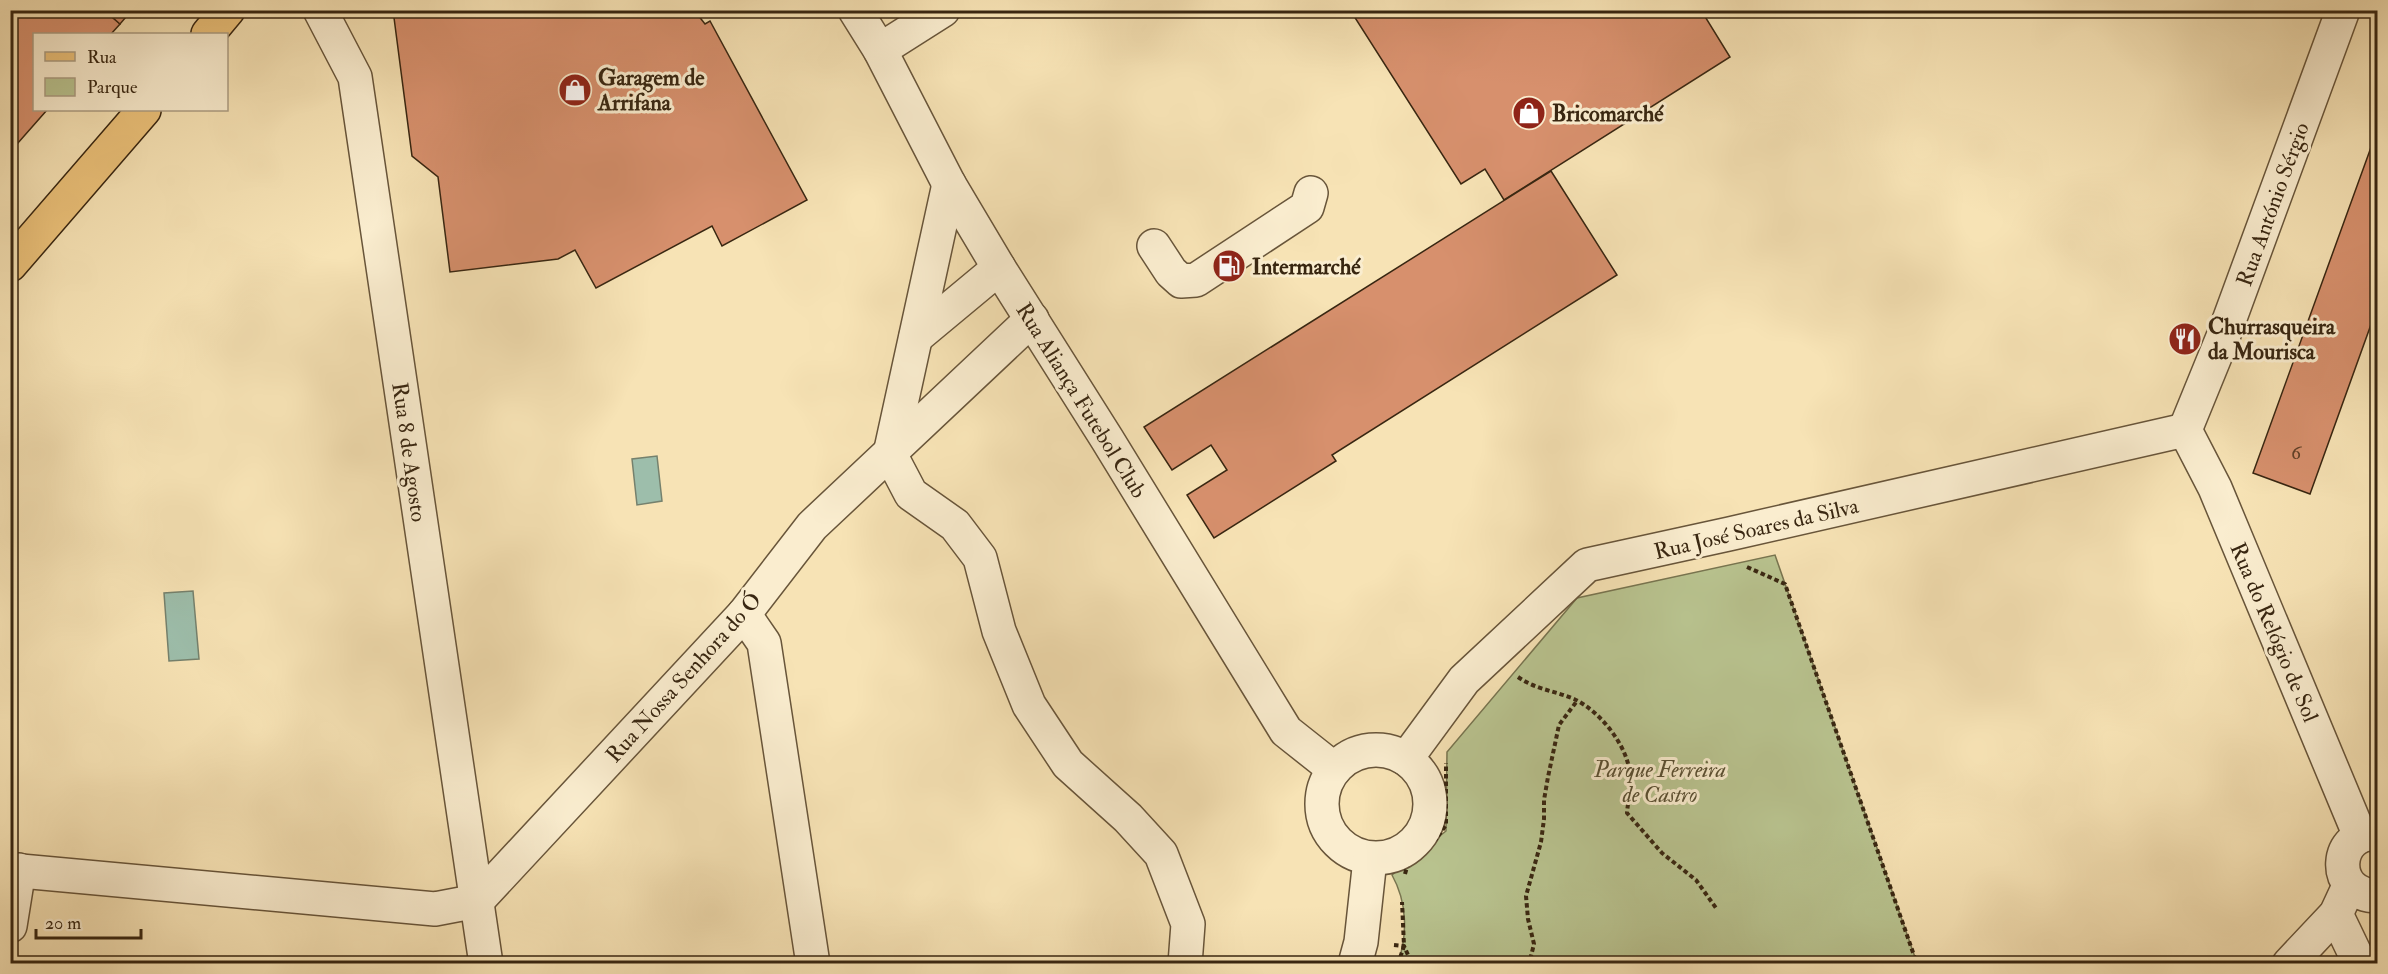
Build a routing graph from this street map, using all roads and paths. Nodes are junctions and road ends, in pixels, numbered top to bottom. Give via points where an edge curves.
1 (228, 10) edge
2 (320, 10) edge
3 (855, 10) edge
4 (943, 10) edge
5 (2343, 10) edge
6 (209, 33) edge
7 (880, 50) junction
8 (143, 111) edge
9 (949, 184) junction
10 (1311, 192) dead end
11 (1154, 246) dead end
12 (10, 265) edge
13 (999, 268) junction
14 (1032, 319) junction
15 (916, 337) junction
16 (2184, 430) junction
17 (890, 454) junction
18 (1740, 563) dead end
19 (744, 614) junction
20 (1512, 674) dead end
21 (1577, 701) junction
22 (1406, 759) junction
23 (1446, 760) dead end
24 (1334, 769) junction
25 (2369, 835) edge
26 (1370, 859) junction
27 (15, 870) edge
28 (1404, 881) dead end
29 (1401, 891) dead end
30 (2354, 899) edge
31 (477, 901) junction
32 (1716, 908) dead end
33 (10, 926) edge
34 (1404, 946) junction
35 (486, 963) edge
36 (813, 963) edge
37 (1185, 963) edge
38 (1355, 963) edge
39 (1398, 963) edge
40 (1413, 963) edge
41 (1525, 963) edge
42 (1917, 963) edge
43 (2289, 963) edge
44 (2360, 963) edge

1 - 6 main road
2 - 31 street, Rua 8 de Agosto via 355,76
3 - 7 street, Rua Aliança Futebol Club
4 - 7 street
5 - 16 street, Rua António Sérgio via 2223,337
7 - 9 street, Rua Aliança Futebol Club
8 - 12 main road
9 - 13 street, Rua Aliança Futebol Club
9 - 15 street
10 - 11 street via 1306,207 1196,280 1182,281
13 - 14 street, Rua Aliança Futebol Club
13 - 15 street
14 - 17 street, Rua Nossa Senhora do Ó
14 - 24 street, Rua Aliança Futebol Club via 1286,731
15 - 17 street
16 - 22 street, Rua José Soares da Silva via 1587,565 1464,680
16 - 25 street, Rua do Relógio de Sol via 2215,488
17 - 19 street, Rua Nossa Senhora do Ó via 812,526
17 - 37 street via 911,494 955,525 980,558 999,632 1029,705 1068,765 1128,818 1161,854 1188,924
18 - 42 path via 1785,584
19 - 31 street, Rua Nossa Senhora do Ó
19 - 36 street via 764,643
20 - 21 path via 1529,686
21 - 32 path via 1608,724 1623,752 1631,774 1627,813 1662,853 1696,880
21 - 41 path via 1559,725 1548,777 1541,842 1526,896 1534,944 1530,960
22 - 24 street via 1392,752 1362,752
22 - 26 street via 1420,771 1428,787 1428,823 1419,839 1405,851 1388,858
23 - 28 path via 1446,825 1436,839 1409,860
24 - 26 street via 1325,785 1323,818 1340,846
25 - 30 street via 2352,842 2343,858 2342,868
26 - 38 street
27 - 31 street via 435,909
27 - 33 street
29 - 34 path
30 - 43 street
30 - 44 street
31 - 35 street, Rua 8 de Agosto
34 - 39 path
34 - 40 path

